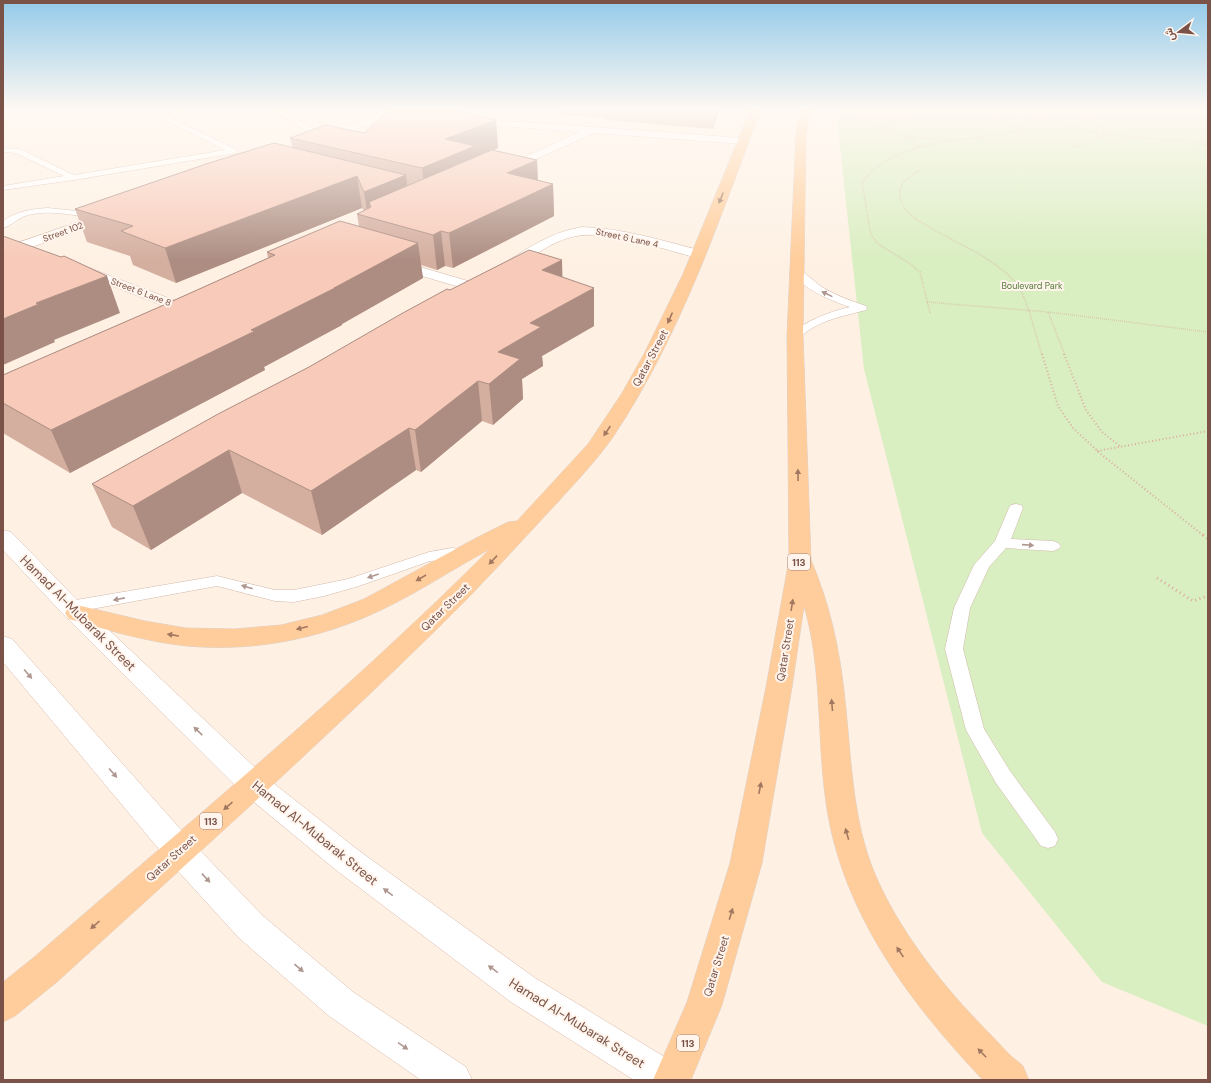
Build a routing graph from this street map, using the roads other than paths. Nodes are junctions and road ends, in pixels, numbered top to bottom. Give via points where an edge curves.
1 (35, 160) edge
2 (182, 160) edge
3 (528, 160) edge
4 (735, 160) edge
5 (800, 160) edge
6 (492, 176) edge
7 (74, 178) junction
8 (3, 188) edge
9 (118, 212) edge
10 (103, 218) junction
11 (3, 225) edge
12 (9, 239) edge
13 (22, 246) junction
14 (3, 253) edge
15 (698, 254) junction
16 (44, 255) edge
17 (382, 260) edge
18 (66, 263) edge
19 (796, 272) junction
20 (484, 280) junction
21 (452, 298) edge
22 (206, 305) edge
23 (192, 312) junction
24 (178, 318) edge
25 (795, 335) junction
26 (1016, 508) dead end
27 (530, 520) junction
28 (3, 537) edge
29 (1002, 543) junction
30 (1053, 546) dead end
31 (464, 554) junction
32 (800, 560) junction
33 (73, 610) junction
34 (3, 645) edge
35 (253, 784) junction
36 (1048, 839) dead end
37 (179, 850) junction
38 (3, 1004) edge
39 (453, 1080) edge
40 (668, 1080) edge
41 (672, 1080) edge
42 (1010, 1080) edge

1 - 7 lane
2 - 7 lane
3 - 6 street
4 -> 15 main road, Qatar Street / 113
5 - 19 main road, Qatar Street / 113
7 - 8 lane
9 - 10 street, Street 102
10 - 11 lane via 50,210 21,215
10 - 13 street, Street 102
12 - 13 lane
13 - 14 street, Street 102
13 - 16 street
15 - 20 street, Street 6 Lane 4 via 609,233 584,230 555,239
15 -> 27 main road, Qatar Street / 113 via 636,385 607,431 585,461
17 - 20 street
18 - 23 street, Street 6 Lane 8
19 - 25 main road, Qatar Street / 113
25 -> 19 lane via 821,318 862,308 821,292
20 - 21 street, Street 6 Lane 4
22 - 23 street
23 - 24 street
32 -> 25 main road, Qatar Street / 113
26 - 29 lane
27 - 31 main road
27 -> 35 main road, Qatar Street / 113 via 381,670
28 - 33 street, Hamad Al-Mubarak Street
29 -> 30 lane
29 - 36 lane via 982,565 962,608 954,649 975,730 1003,777
31 -> 33 lane via 441,553 359,581 293,596 276,596 238,584 217,581
31 -> 33 main road via 395,594 347,616 265,636 185,637
41 -> 32 main road, Qatar Street / 113 via 704,1005 746,863
42 -> 32 main road via 964,1034 927,991 898,948 857,868 845,831 839,795 832,700 821,622
35 -> 33 street, Hamad Al-Mubarak Street
34 -> 37 street
35 -> 37 main road, Qatar Street / 113
40 -> 35 street, Hamad Al-Mubarak Street via 523,990 347,860
37 -> 38 main road, Qatar Street / 113 via 45,970
37 -> 39 street via 251,927 341,1004

